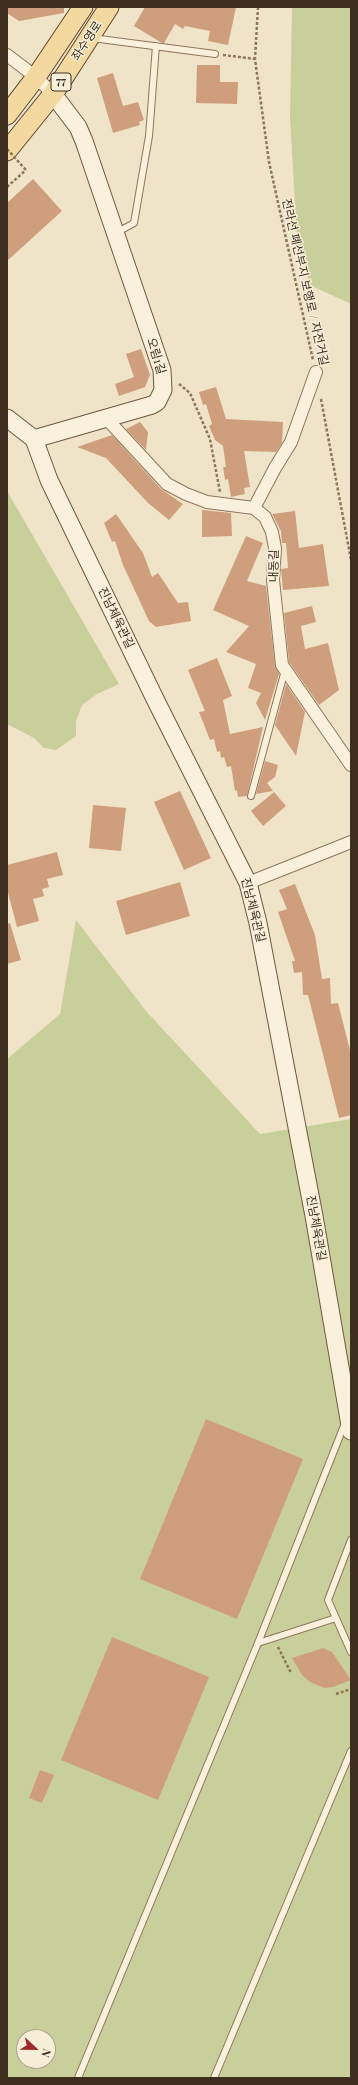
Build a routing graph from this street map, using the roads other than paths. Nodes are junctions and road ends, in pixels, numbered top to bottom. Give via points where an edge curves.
1 (83, 7) edge
2 (107, 8) edge
3 (89, 38) junction
4 (156, 46) junction
5 (215, 54) road end
6 (7, 55) edge
7 (36, 77) junction
8 (53, 94) junction
9 (7, 115) edge
10 (7, 150) edge
11 (115, 233) junction
12 (316, 372) road end
13 (7, 418) edge
14 (106, 418) junction
15 (34, 439) junction
16 (254, 508) junction
17 (285, 670) junction
18 (351, 765) edge
19 (251, 796) dead end
20 (351, 842) edge
21 (248, 883) junction
22 (348, 1414) junction
23 (351, 1432) edge
24 (351, 1540) edge
25 (336, 1618) junction
26 (258, 1643) junction
27 (351, 1652) edge
28 (351, 1751) edge
29 (78, 2078) edge
30 (214, 2078) edge

1 - 7 main road, 좌수영로 / 77
2 - 3 main road, 좌수영로 / 77
3 - 4 lane
3 - 8 main road, 좌수영로 / 77
4 - 5 lane
4 - 11 lane via 149,136 134,223
6 - 7 street
7 - 8 street
7 - 9 main road, 좌수영로 / 77
8 - 10 main road, 좌수영로 / 77
8 - 11 street, 오림1길 via 78,126
11 - 14 street, 오림1길 via 162,370 163,390 157,402
12 - 16 street via 291,442 274,468
13 - 15 street
14 - 15 street, 오림1길
14 - 16 street via 167,484 199,499
15 - 21 street, 진남체육관길 via 49,480
16 - 17 street, 내동길 via 265,517 274,540 272,580 280,657
17 - 18 street, 내동길
17 - 19 lane
20 - 21 street
21 - 22 street, 진남체육관길 via 258,923 314,1216
22 - 23 street, 진남체육관길
22 - 26 lane
24 - 25 lane via 328,1600
25 - 26 lane
25 - 27 lane
26 - 29 lane
28 - 30 lane

